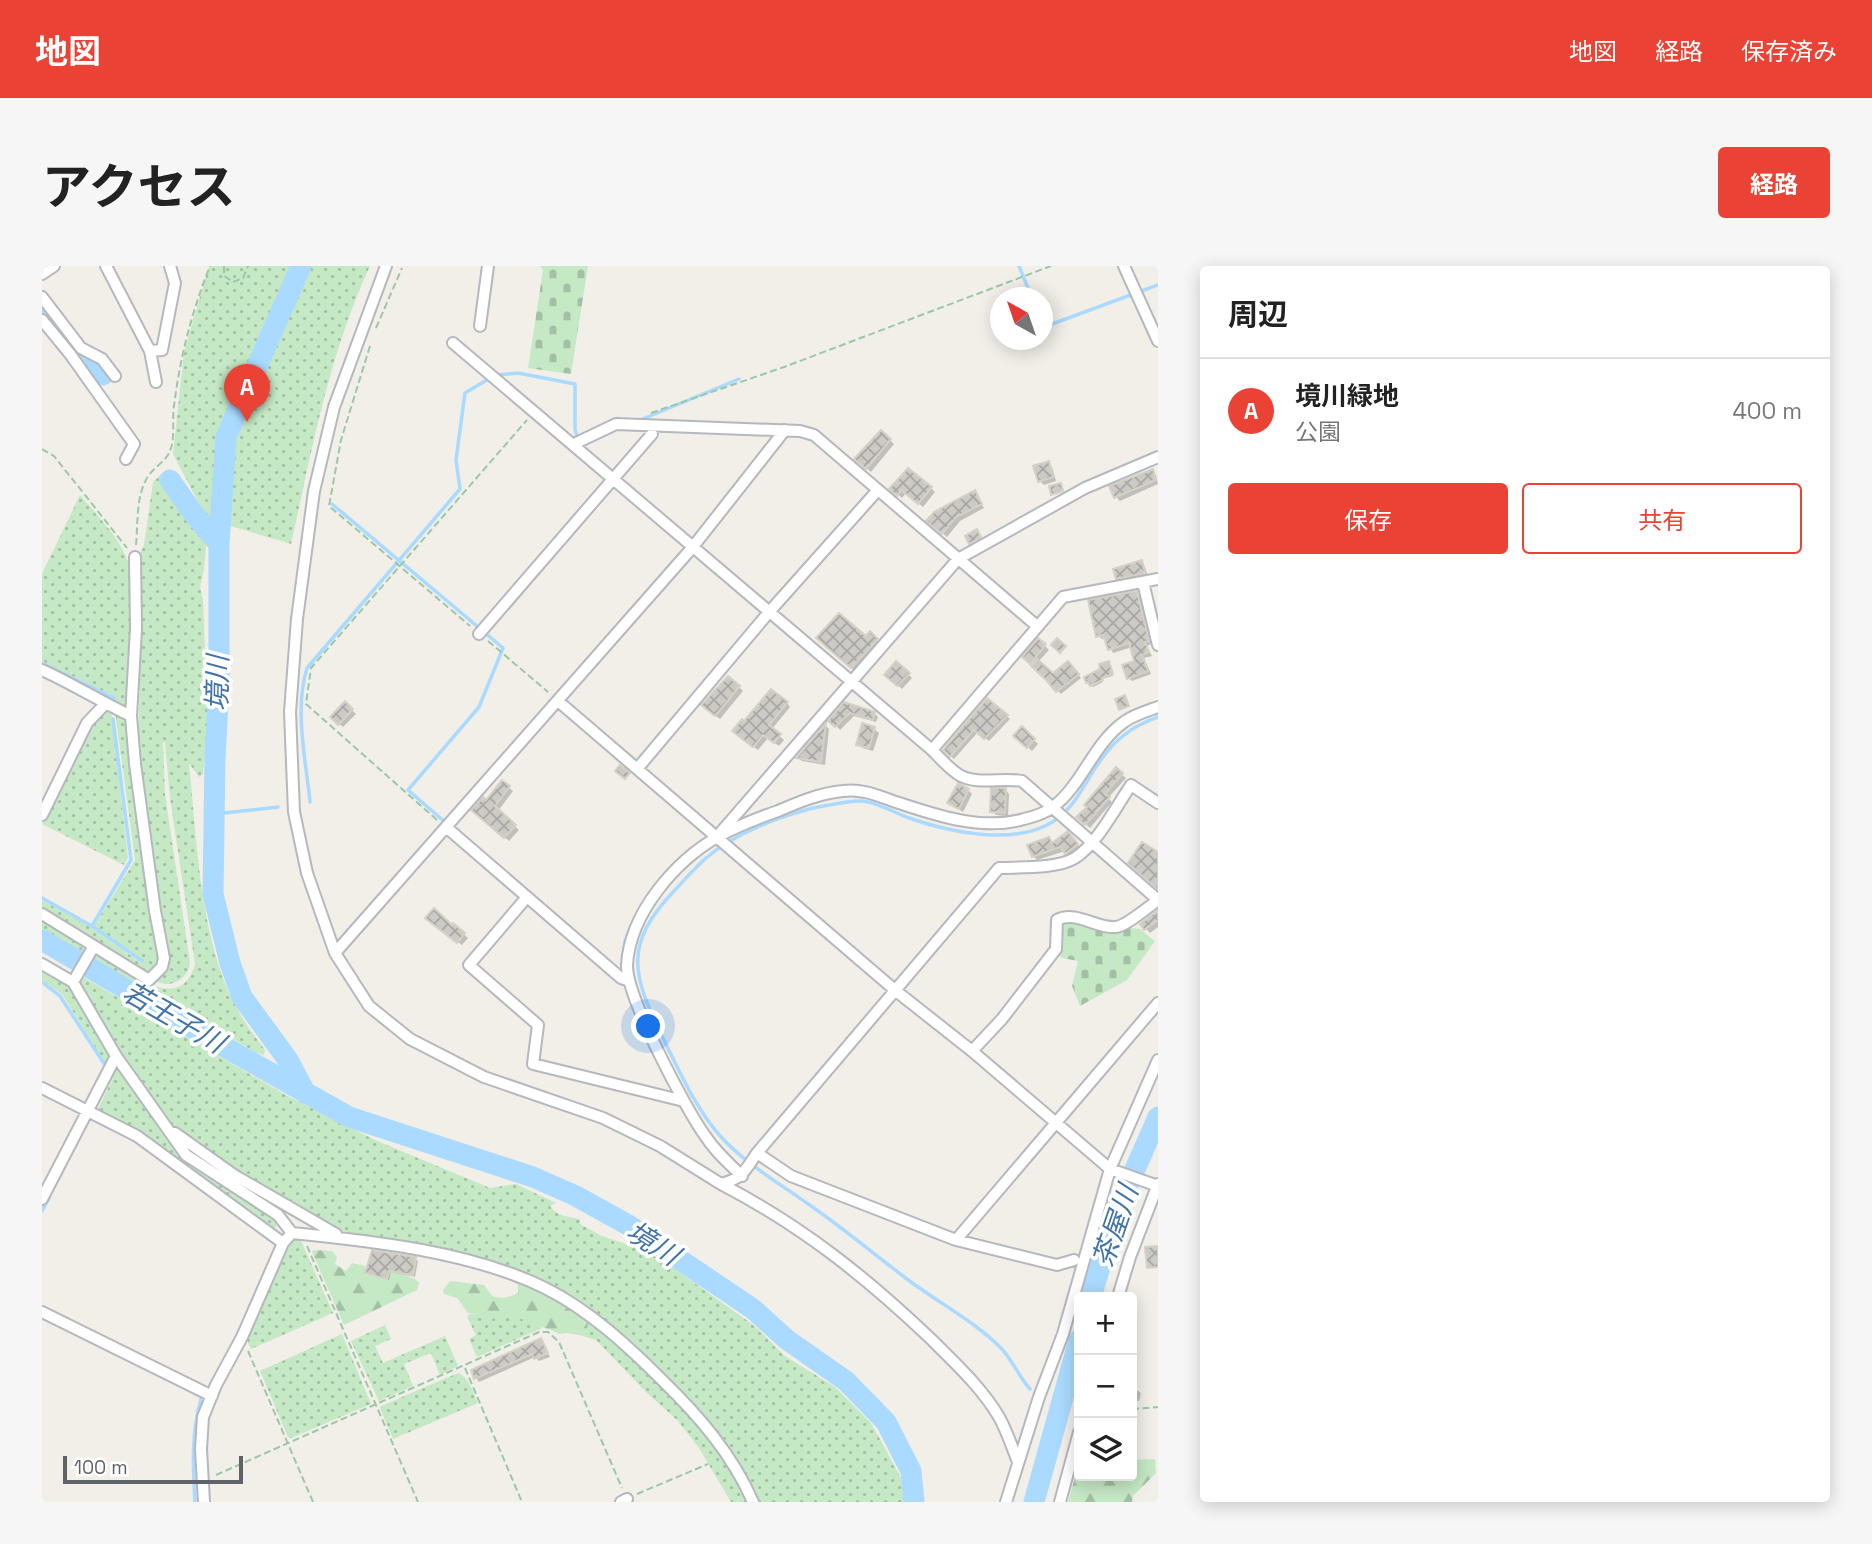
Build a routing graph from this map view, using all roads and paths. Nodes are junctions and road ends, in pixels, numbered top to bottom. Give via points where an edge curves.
1 (54, 266) edge
2 (106, 266) edge
3 (170, 266) edge
4 (211, 266) edge
5 (224, 266) edge
6 (248, 266) edge
7 (386, 266) edge
8 (488, 266) edge
9 (1051, 266) edge
10 (1124, 266) edge
11 (402, 268) dead end
12 (42, 274) edge
13 (42, 297) edge
14 (42, 320) edge
15 (480, 326) dead end
16 (374, 335) dead end
17 (1158, 341) edge
18 (453, 343) dead end
19 (370, 346) dead end
20 (150, 351) junction
21 (115, 376) dead end
22 (156, 382) dead end
23 (534, 412) junction
24 (642, 416) dead end
25 (785, 430) junction
26 (652, 434) dead end
27 (574, 444) junction
28 (42, 449) edge
29 (126, 458) dead end
30 (1155, 462) edge
31 (614, 479) junction
32 (877, 491) junction
33 (692, 548) junction
34 (135, 557) junction
35 (958, 559) junction
36 (401, 567) junction
37 (1158, 579) edge
38 (1143, 582) junction
39 (769, 611) junction
40 (1037, 626) junction
41 (480, 634) junction
42 (1158, 645) edge
43 (42, 670) edge
44 (850, 682) junction
45 (558, 701) junction
46 (105, 704) junction
47 (1158, 707) edge
48 (131, 716) junction
49 (932, 750) junction
50 (637, 769) junction
51 (1158, 803) edge
52 (1053, 808) junction
53 (42, 815) edge
54 (446, 827) junction
55 (717, 837) junction
56 (1091, 844) junction
57 (527, 897) junction
58 (1158, 900) edge
59 (42, 914) edge
60 (94, 946) junction
61 (335, 953) junction
62 (42, 964) edge
63 (75, 979) junction
64 (627, 980) junction
65 (896, 991) junction
66 (1158, 1003) edge
67 (972, 1051) junction
68 (116, 1056) junction
69 (1158, 1060) edge
70 (42, 1087) edge
71 (684, 1101) junction
72 (87, 1110) junction
73 (1055, 1123) junction
74 (167, 1128) junction
75 (757, 1153) junction
76 (1110, 1169) junction
77 (742, 1176) junction
78 (721, 1184) junction
79 (1156, 1185) edge
80 (42, 1199) edge
81 (298, 1233) junction
82 (344, 1238) junction
83 (956, 1240) junction
84 (283, 1243) junction
85 (1074, 1260) dead end
86 (1120, 1292) edge
87 (42, 1312) edge
88 (242, 1337) junction
89 (464, 1367) junction
90 (212, 1396) junction
91 (376, 1405) junction
92 (1158, 1407) edge
93 (1137, 1409) edge
94 (287, 1444) junction
95 (1074, 1450) edge
96 (1018, 1462) junction
97 (708, 1464) dead end
98 (202, 1481) junction
99 (624, 1501) edge
100 (204, 1502) edge
101 (313, 1502) edge
102 (418, 1502) edge
103 (523, 1502) edge
104 (753, 1502) edge
105 (1006, 1502) edge
106 (1060, 1502) edge

1 - 12 street
2 - 20 street
3 - 20 street via 175,283 162,350
4 - 34 path via 184,349 171,448 153,469 141,496
5 - 6 path via 224,276 233,282 243,278
7 - 61 street via 334,407 314,491 290,712 294,812 307,873
8 - 15 street
9 - 24 path
10 - 17 street
11 - 16 path
13 - 21 street via 81,348 102,359
14 - 29 street via 134,444
18 - 23 street
19 - 36 path via 341,440 329,506
20 - 22 street
23 - 27 street
23 - 36 path
25 - 27 street via 616,424
25 - 32 street via 814,435
25 - 33 street
26 - 31 street
27 - 31 street
28 - 34 path via 54,456
30 - 35 street via 1085,488
31 - 33 street
31 - 41 street
32 - 35 street
32 - 39 street
33 - 39 street
33 - 45 street
34 - 48 street
35 - 40 street
35 - 44 street
36 - 41 path
36 - 54 path via 311,668 306,704
37 - 38 street
38 - 40 street via 1063,597
38 - 42 street
39 - 44 street
39 - 50 street
40 - 49 street
41 - 45 path
43 - 46 street
44 - 49 street
44 - 55 street
45 - 50 street
45 - 54 street
46 - 48 street
46 - 53 street via 87,723
47 - 52 street via 1126,720 1110,734
48 - 60 street via 162,967 149,980
49 - 52 street via 959,775 974,780 1022,781
50 - 55 street
51 - 56 street via 1131,785
52 - 55 street via 1012,822 976,822 952,819 863,790 846,790 809,798
52 - 56 street
54 - 57 street
54 - 61 street
55 - 64 street via 678,868 648,904 629,947
55 - 65 street
56 - 58 street
56 - 65 street via 1073,859 1045,866 999,868
57 - 64 street
57 - 71 street via 469,965 538,1026 533,1064
58 - 67 street via 1115,928 1069,917 1057,920 1056,949
59 - 60 street
60 - 63 street
61 - 78 street via 369,1006 410,1039 484,1077 603,1118
62 - 63 street
63 - 68 street
64 - 71 street
65 - 67 street
65 - 75 street
66 - 73 street
67 - 73 street
68 - 72 street
68 - 74 street
69 - 76 street
70 - 72 street
71 - 77 street via 706,1138
72 - 80 street
72 - 84 street via 137,1136
73 - 76 street
73 - 83 street
74 - 81 street via 186,1155
74 - 82 street via 234,1175
75 - 77 street
75 - 83 street via 791,1176
76 - 79 street
76 - 96 street via 1063,1334
77 - 78 street
78 - 96 street via 763,1206 841,1259 901,1311 962,1370 998,1416
79 - 86 street
81 - 82 street
81 - 84 street
81 - 91 path
82 - 104 street via 470,1260 517,1275 565,1300 622,1342 683,1401 727,1452
83 - 85 street via 1057,1265
84 - 88 street
87 - 90 street
88 - 90 street
88 - 94 path
89 - 91 path
89 - 99 path via 539,1332 555,1336
89 - 103 path
90 - 98 street via 201,1429
91 - 94 path
91 - 102 path
92 - 93 path
94 - 98 path
94 - 101 path
95 - 106 street
96 - 105 street
97 - 99 path
98 - 100 street

